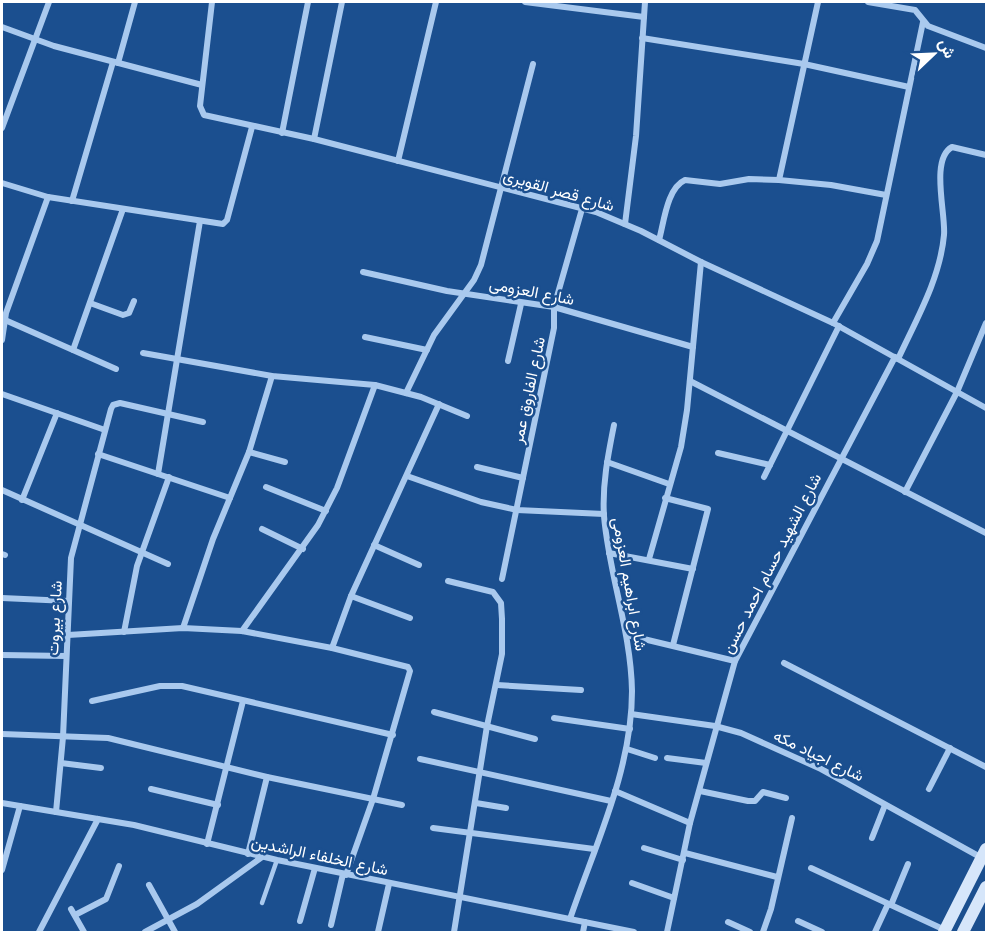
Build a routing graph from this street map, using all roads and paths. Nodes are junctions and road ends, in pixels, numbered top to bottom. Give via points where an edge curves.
1 (49, 2) edge
2 (135, 2) edge
3 (212, 2) edge
4 (308, 2) edge
5 (342, 2) edge
6 (436, 2) edge
7 (525, 2) edge
8 (645, 2) edge
9 (818, 2) edge
10 (868, 2) edge
11 (536, 3) edge
12 (644, 17) junction
13 (924, 22) junction
14 (2, 27) edge
15 (34, 37) junction
16 (642, 38) junction
17 (987, 48) edge
18 (116, 63) junction
19 (533, 64) dead end
20 (804, 64) junction
21 (202, 84) junction
22 (909, 87) junction
23 (4, 110) edge
24 (252, 127) junction
25 (2, 128) edge
26 (282, 133) junction
27 (314, 140) junction
28 (987, 155) edge
29 (398, 161) junction
30 (779, 180) junction
31 (2, 183) edge
32 (500, 187) junction
33 (886, 195) junction
34 (48, 197) junction
35 (72, 201) junction
36 (123, 209) junction
37 (582, 209) junction
38 (200, 221) junction
39 (625, 224) junction
40 (659, 240) junction
41 (701, 262) junction
42 (363, 272) dead end
43 (466, 292) junction
44 (134, 302) dead end
45 (90, 303) junction
46 (521, 304) junction
47 (554, 307) junction
48 (5, 320) junction
49 (987, 323) edge
50 (836, 324) junction
51 (365, 337) dead end
52 (2, 340) edge
53 (693, 347) junction
54 (74, 350) junction
55 (427, 350) junction
56 (143, 353) dead end
57 (897, 358) junction
58 (178, 359) junction
59 (508, 361) dead end
60 (116, 369) dead end
61 (272, 376) junction
62 (690, 381) junction
63 (375, 385) junction
64 (957, 392) junction
65 (406, 393) junction
66 (2, 394) edge
67 (439, 404) junction
68 (987, 408) edge
69 (57, 413) junction
70 (168, 414) junction
71 (466, 416) dead end
72 (203, 422) dead end
73 (614, 425) dead end
74 (788, 429) junction
75 (105, 430) junction
76 (249, 452) junction
77 (718, 453) dead end
78 (98, 454) junction
79 (841, 459) junction
80 (285, 462) dead end
81 (607, 462) junction
82 (770, 465) junction
83 (477, 467) dead end
84 (158, 474) junction
85 (407, 476) junction
86 (169, 477) junction
87 (764, 477) dead end
88 (523, 478) junction
89 (669, 484) junction
90 (266, 487) dead end
91 (2, 490) edge
92 (906, 492) junction
93 (230, 498) junction
94 (664, 498) junction
95 (22, 500) junction
96 (517, 510) junction
97 (326, 511) junction
98 (604, 514) junction
99 (78, 523) junction
100 (262, 529) dead end
101 (987, 532) edge
102 (374, 545) junction
103 (303, 549) junction
104 (143, 552) junction
105 (609, 553) junction
106 (649, 559) junction
107 (168, 564) dead end
108 (419, 565) dead end
109 (693, 569) junction
110 (502, 579) dead end
111 (448, 581) dead end
112 (351, 596) junction
113 (2, 598) edge
114 (68, 601) junction
115 (410, 618) dead end
116 (183, 628) junction
117 (243, 631) junction
118 (124, 632) junction
119 (68, 635) junction
120 (627, 635) junction
121 (673, 645) junction
122 (332, 648) junction
123 (2, 655) edge
124 (66, 656) junction
125 (735, 661) junction
126 (784, 663) dead end
127 (497, 685) junction
128 (581, 690) dead end
129 (92, 701) dead end
130 (243, 701) junction
131 (434, 712) dead end
132 (631, 714) junction
133 (554, 718) dead end
134 (487, 726) junction
135 (715, 726) junction
136 (630, 729) junction
137 (2, 734) edge
138 (393, 735) junction
139 (63, 736) junction
140 (535, 739) dead end
141 (950, 748) junction
142 (627, 749) junction
143 (655, 758) dead end
144 (667, 758) dead end
145 (420, 759) dead end
146 (706, 763) junction
147 (61, 764) junction
148 (987, 766) edge
149 (227, 767) junction
150 (101, 768) dead end
151 (481, 772) junction
152 (267, 777) junction
153 (151, 789) dead end
154 (929, 789) dead end
155 (615, 791) junction
156 (700, 791) junction
157 (786, 798) dead end
158 (373, 799) junction
159 (611, 801) junction
160 (2, 803) edge
161 (476, 803) junction
162 (402, 805) dead end
163 (885, 805) junction
164 (20, 806) junction
165 (218, 806) junction
166 (506, 808) dead end
167 (56, 812) junction
168 (792, 818) dead end
169 (98, 819) junction
170 (690, 823) junction
171 (433, 828) dead end
172 (471, 833) junction
173 (872, 838) dead end
174 (207, 844) junction
175 (644, 848) dead end
176 (594, 849) junction
177 (248, 854) junction
178 (984, 854) edge
179 (262, 857) junction
180 (684, 857) junction
181 (277, 861) junction
182 (908, 864) dead end
183 (119, 866) dead end
184 (315, 868) junction
185 (811, 868) dead end
186 (2, 870) edge
187 (345, 875) junction
188 (777, 877) junction
189 (632, 883) dead end
190 (389, 884) junction
191 (149, 885) dead end
192 (987, 887) edge
193 (675, 898) junction
194 (461, 899) junction
195 (262, 903) dead end
196 (890, 904) junction
197 (570, 919) junction
198 (168, 920) junction
199 (300, 921) dead end
200 (798, 921) dead end
201 (585, 922) junction
202 (728, 922) dead end
203 (331, 925) dead end
204 (945, 931) edge
205 (39, 933) edge
206 (84, 933) edge
207 (145, 933) edge
208 (175, 933) edge
209 (378, 933) edge
210 (454, 933) edge
211 (583, 933) edge
212 (634, 933) edge
213 (667, 933) edge
214 (750, 933) edge
215 (763, 933) edge
216 (822, 933) edge
217 (875, 933) edge
218 (963, 933) edge

1 - 15 street
2 - 18 street
3 - 21 street, شارع قصر القويرى
4 - 26 street
5 - 27 street
6 - 29 street
7 - 11 street
8 - 12 street
9 - 20 street
10 - 13 street via 915,10
11 - 12 street
12 - 16 street
13 - 17 street
13 - 22 street
14 - 15 street
15 - 18 street
15 - 23 street
16 - 20 street
16 - 39 street
18 - 21 street
18 - 35 street
19 - 32 street
20 - 22 street
20 - 30 street
21 - 24 street, شارع قصر القويرى via 200,106 204,115
22 - 33 street
23 - 25 street
24 - 26 street, شارع قصر القويرى
24 - 38 street via 227,220 217,224
26 - 27 street, شارع قصر القويرى
27 - 29 street, شارع قصر القويرى
28 - 57 street, شارع الشهيد حسام احمد حسن via 952,147 945,154 940,179 944,232 941,254 935,276
29 - 32 street, شارع قصر القويرى
30 - 33 street
30 - 40 street via 680,182 672,193
31 - 34 street
32 - 37 street, شارع قصر القويرى
32 - 43 street via 481,265
33 - 50 street via 873,248
34 - 35 street
34 - 48 street
35 - 36 street
36 - 38 street
36 - 45 street
37 - 39 street, شارع قصر القويرى
37 - 47 street, شارع الفاروق عمر
38 - 58 street
39 - 40 street, شارع قصر القويرى
40 - 41 street, شارع قصر القويرى
41 - 50 street, شارع قصر القويرى
41 - 53 street
42 - 43 street, شارع العزومى
43 - 46 street, شارع العزومى
43 - 55 street via 445,316
44 - 45 street via 129,313 123,315
45 - 54 street
46 - 47 street, شارع العزومى
46 - 59 street
47 - 53 street, شارع العزومى
47 - 88 street, شارع الفاروق عمر via 554,328
48 - 52 street
48 - 54 street
49 - 64 street
50 - 57 street, شارع قصر القويرى
50 - 74 street
51 - 55 street
53 - 62 street
54 - 60 street
55 - 65 street
56 - 58 street
57 - 64 street, شارع قصر القويرى
57 - 79 street, شارع الشهيد حسام احمد حسن
58 - 61 street
58 - 70 street
61 - 63 street
61 - 76 street
62 - 74 street
62 - 89 street via 681,447
63 - 65 street
63 - 97 street
64 - 68 street, شارع قصر القويرى
64 - 92 street
65 - 67 street
66 - 69 street
67 - 71 street
67 - 85 street
69 - 75 street
69 - 95 street
70 - 72 street
70 - 75 street, شارع بيروت via 116,403
70 - 84 street
73 - 81 street, شارع ابراهيم العزومى
74 - 79 street
74 - 82 street
75 - 78 street, شارع بيروت
76 - 80 street
76 - 93 street
77 - 82 street
78 - 84 street
78 - 99 street, شارع بيروت
79 - 92 street
79 - 125 street, شارع الشهيد حسام احمد حسن
81 - 89 street
81 - 98 street, شارع ابراهيم العزومى
82 - 87 street
83 - 88 street
84 - 86 street
85 - 96 street
85 - 102 street
86 - 93 street
86 - 104 street
88 - 96 street, شارع الفاروق عمر
89 - 94 street
90 - 97 street
91 - 95 street
92 - 101 street
93 - 116 street
94 - 106 street
94 - 109 street via 708,509
95 - 99 street
96 - 98 street
96 - 110 street, شارع الفاروق عمر
97 - 103 street
98 - 105 street, شارع ابراهيم العزومى
99 - 104 street
99 - 114 street, شارع بيروت
100 - 103 street
102 - 108 street
102 - 112 street
103 - 117 street
104 - 107 street
104 - 118 street
105 - 106 street
105 - 120 street, شارع ابراهيم العزومى
106 - 109 street
109 - 121 street
111 - 127 street via 498,596 502,654
112 - 115 street
112 - 122 street
113 - 114 street
114 - 119 street, شارع بيروت
116 - 117 street
116 - 118 street
117 - 122 street
118 - 119 street
119 - 124 street, شارع بيروت
120 - 121 street
120 - 132 street, شارع ابراهيم العزومى
121 - 125 street
122 - 138 street via 408,667
123 - 124 street
124 - 139 street, شارع بيروت
125 - 135 street, شارع الشهيد حسام احمد حسن
126 - 141 street
127 - 128 street
127 - 134 street
129 - 130 street via 171,685
130 - 138 street
130 - 149 street
131 - 134 street
132 - 135 street, شارع اجياد مكه
132 - 136 street, شارع ابراهيم العزومى
133 - 136 street
134 - 140 street
134 - 151 street
135 - 146 street, شارع الشهيد حسام احمد حسن
135 - 163 street, شارع اجياد مكه via 741,733 821,769
136 - 142 street, شارع ابراهيم العزومى
137 - 139 street
138 - 158 street
139 - 147 street, شارع بيروت
139 - 149 street via 124,741
141 - 148 street
141 - 154 street
142 - 143 street
142 - 155 street, شارع ابراهيم العزومى
144 - 146 street
145 - 151 street
146 - 156 street, شارع الشهيد حسام احمد حسن
147 - 150 street
147 - 167 street, شارع بيروت
149 - 152 street
149 - 165 street
151 - 159 street
151 - 161 street
152 - 158 street
152 - 177 street
153 - 165 street
155 - 159 street, شارع ابراهيم العزومى
155 - 170 street
156 - 157 street via 748,801 755,801 763,792
156 - 170 street, شارع الشهيد حسام احمد حسن
158 - 162 street
158 - 187 street
159 - 176 street, شارع ابراهيم العزومى
160 - 164 street, شارع الخلفاء الراشدين
161 - 166 street
161 - 172 street
163 - 173 street
163 - 178 street, شارع اجياد مكه
164 - 167 street, شارع الخلفاء الراشدين
164 - 186 street
165 - 174 street
167 - 169 street, شارع الخلفاء الراشدين
168 - 188 street
169 - 174 street, شارع الخلفاء الراشدين
169 - 205 street
170 - 180 street, شارع الشهيد حسام احمد حسن
171 - 172 street
172 - 176 street
172 - 194 street
174 - 177 street, شارع الخلفاء الراشدين
175 - 180 street
176 - 197 street, شارع ابراهيم العزومى
177 - 179 street, شارع الخلفاء الراشدين
178 - 204 street
179 - 181 street, شارع الخلفاء الراشدين
179 - 198 street
180 - 188 street
180 - 193 street, شارع الشهيد حسام احمد حسن
181 - 184 street, شارع الخلفاء الراشدين
181 - 195 lane
182 - 196 street
183 - 206 street via 106,899 73,912
184 - 187 street, شارع الخلفاء الراشدين
184 - 199 street
185 - 196 street
187 - 190 street, شارع الخلفاء الراشدين
187 - 203 street
188 - 215 street
189 - 193 street
190 - 194 street, شارع الخلفاء الراشدين
190 - 209 street
191 - 198 street
192 - 218 street
193 - 213 street, شارع الشهيد حسام احمد حسن
194 - 197 street, شارع الخلفاء الراشدين
194 - 210 street
196 - 204 street
196 - 217 street
197 - 201 street, شارع الخلفاء الراشدين
198 - 207 street
198 - 208 street
200 - 216 street
201 - 211 street
201 - 212 street, شارع الخلفاء الراشدين
202 - 214 street

